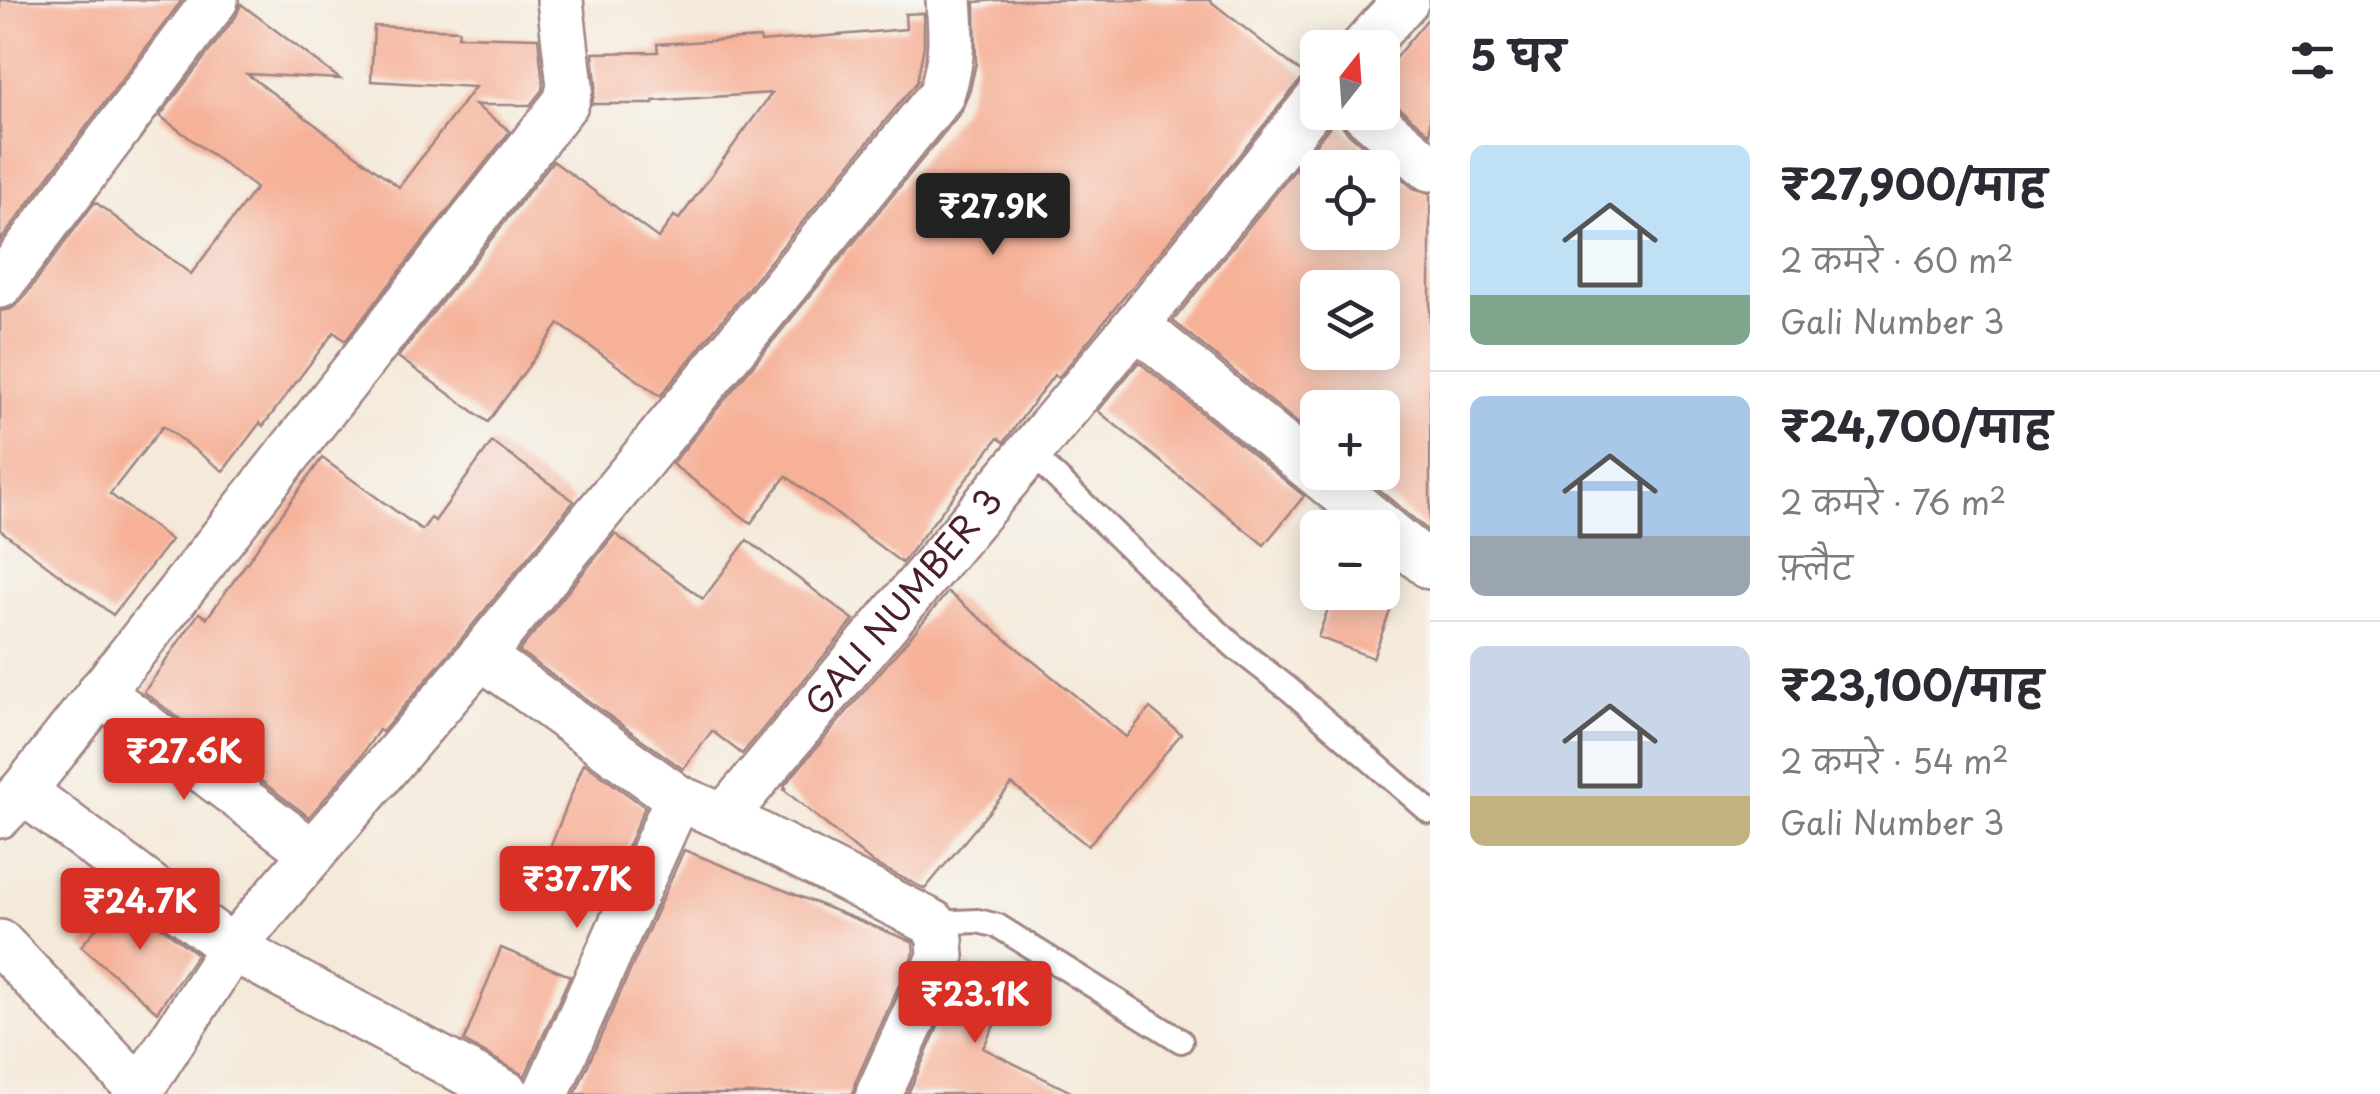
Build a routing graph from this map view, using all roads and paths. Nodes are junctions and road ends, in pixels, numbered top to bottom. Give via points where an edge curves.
1 (215, 0) edge
2 (560, 0) edge
3 (949, 0) edge
4 (1406, 0) edge
5 (1379, 30) edge
6 (1300, 121) edge
7 (1385, 130) edge
8 (1430, 168) edge
9 (0, 285) edge
10 (1136, 325) junction
11 (1030, 452) junction
12 (1430, 566) edge
13 (481, 656) junction
14 (100, 692) junction
15 (678, 798) junction
16 (11, 803) edge
17 (1430, 812) edge
18 (724, 817) junction
19 (313, 853) junction
20 (933, 924) junction
21 (0, 943) edge
22 (232, 948) junction
23 (1181, 1041) dead end
24 (507, 1094) edge
25 (546, 1094) edge
26 (879, 1094) edge

1 - 9 street
2 - 14 street via 566,102
3 - 13 street via 953,47 942,95
4 - 5 street
6 - 10 street, GALI NUMBER 3
7 - 8 street
10 - 11 street, GALI NUMBER 3
10 - 12 street
11 - 17 lane via 1223,636
11 - 18 street, GALI NUMBER 3
13 - 15 street
13 - 19 street
14 - 16 street
14 - 19 street
15 - 18 street
15 - 25 street
16 - 22 street
18 - 20 street
19 - 22 street
20 - 23 lane via 998,926
20 - 26 street via 941,956
21 - 22 street via 140,1090
22 - 24 street

